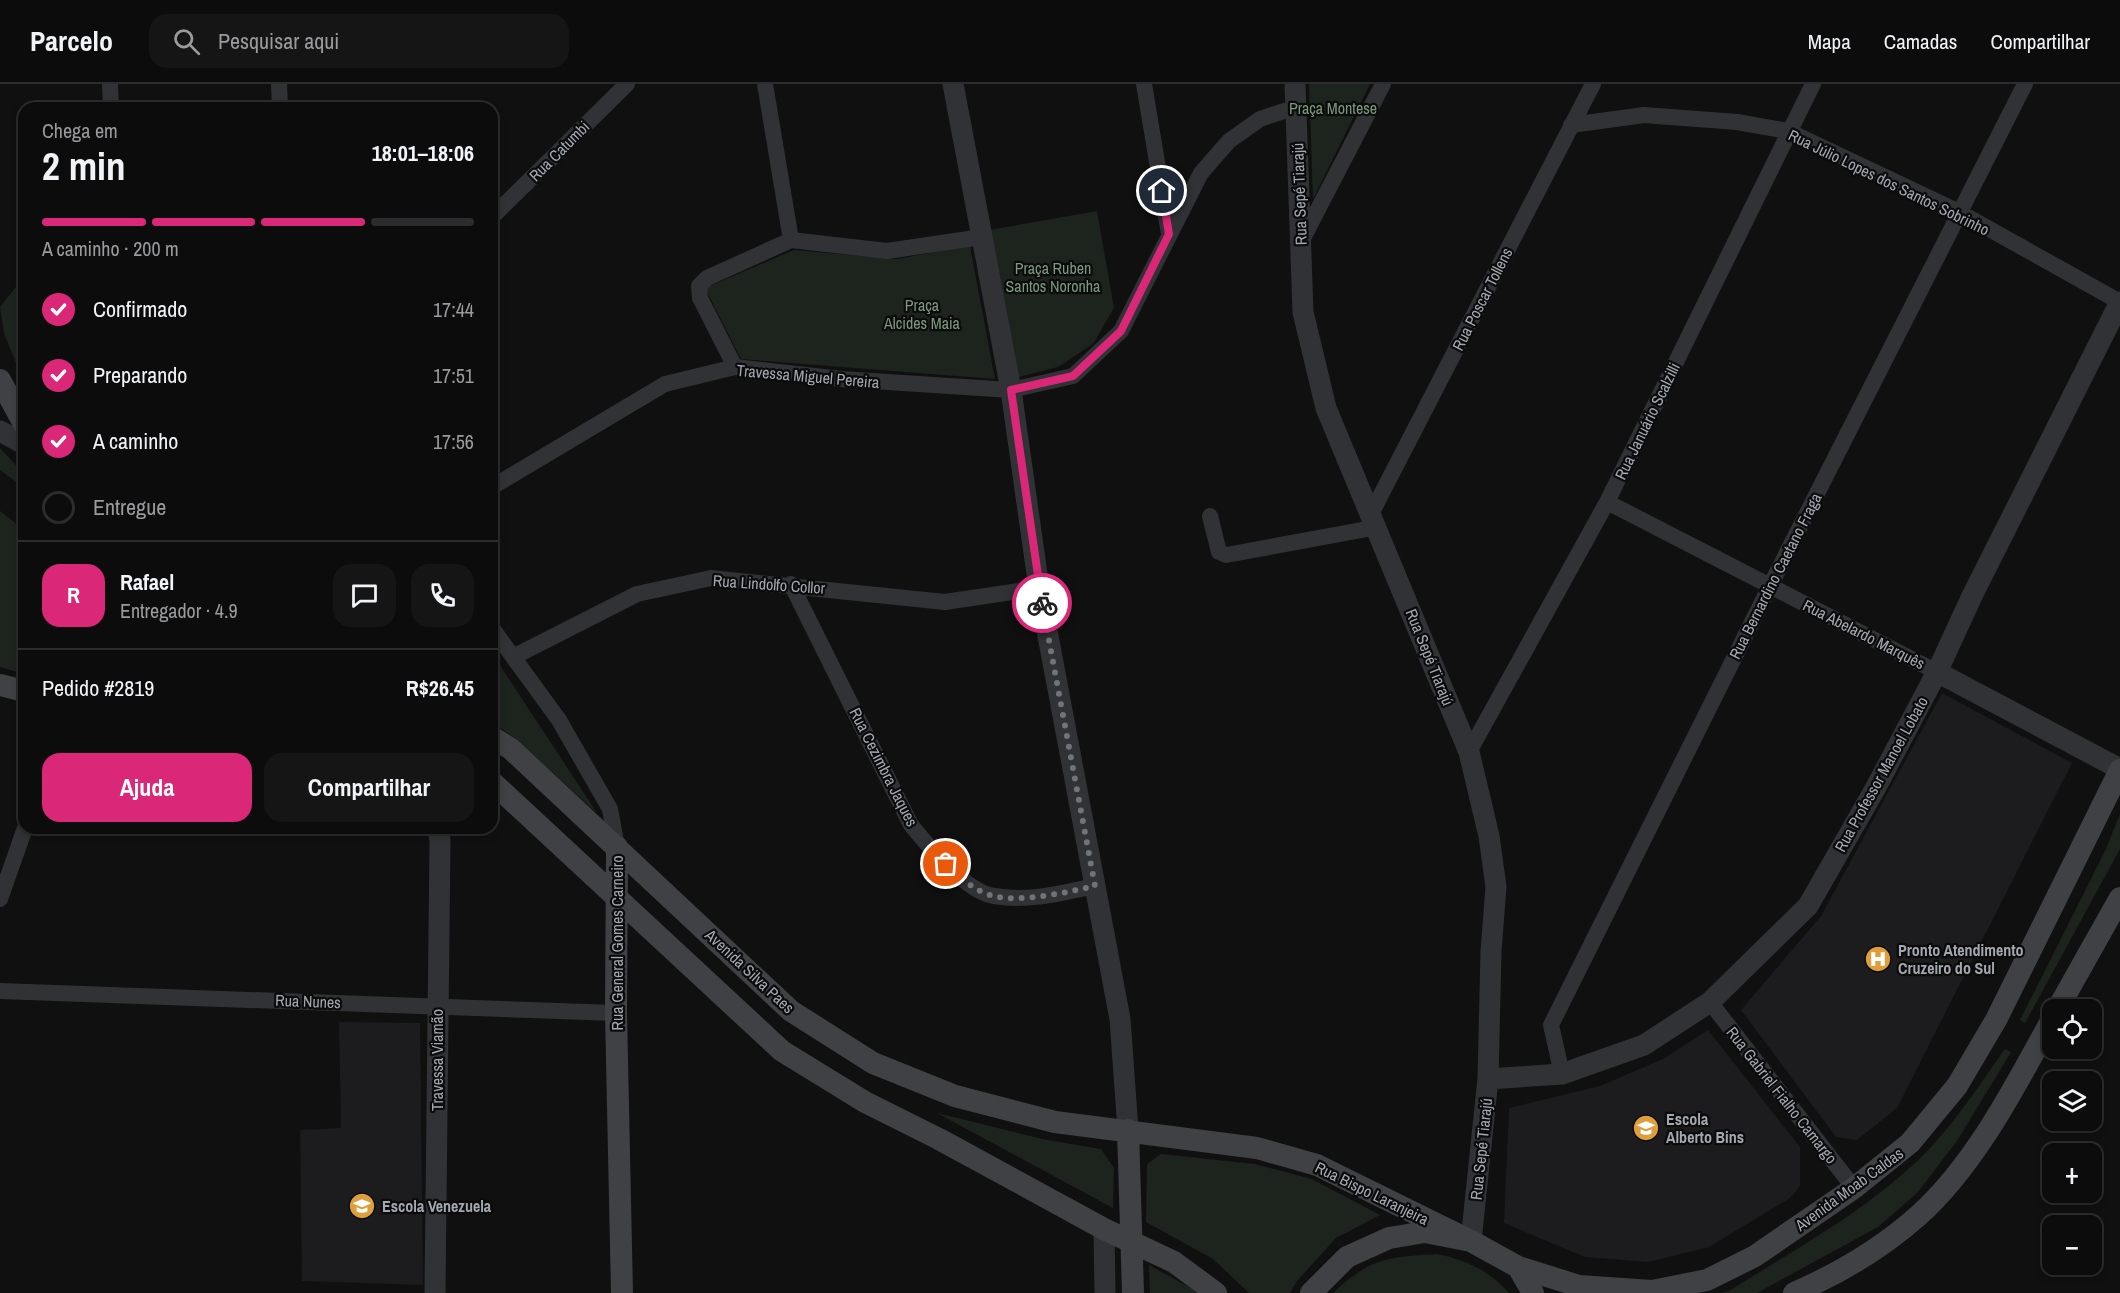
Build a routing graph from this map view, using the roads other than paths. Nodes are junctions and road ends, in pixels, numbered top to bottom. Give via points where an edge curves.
1 (110, 84) edge
2 (627, 84) edge
3 (765, 84) edge
4 (953, 84) edge
5 (1144, 84) edge
6 (1295, 84) edge
7 (1383, 84) edge
8 (1593, 84) edge
9 (1813, 84) edge
10 (2025, 84) edge
11 (280, 86) edge
12 (111, 102) edge
13 (280, 102) edge
14 (1296, 107) junction
15 (1571, 125) junction
16 (1788, 131) junction
17 (498, 212) edge
18 (1959, 213) junction
19 (1169, 234) junction
20 (982, 237) junction
21 (791, 240) junction
22 (1301, 242) junction
23 (2120, 302) edge
24 (735, 368) junction
25 (0, 380) edge
26 (1011, 390) junction
27 (18, 413) edge
28 (0, 430) edge
29 (18, 440) edge
30 (498, 483) edge
31 (1607, 502) junction
32 (1210, 516) dead end
33 (1375, 520) junction
34 (791, 584) junction
35 (1770, 586) junction
36 (1039, 588) junction
37 (498, 636) edge
38 (513, 657) junction
39 (1936, 672) junction
40 (0, 684) edge
41 (18, 689) edge
42 (498, 741) edge
43 (1469, 752) junction
44 (2120, 769) edge
45 (498, 788) edge
46 (23, 834) edge
47 (438, 834) edge
48 (617, 847) junction
49 (1095, 886) junction
50 (2120, 898) edge
51 (0, 899) edge
52 (618, 900) junction
53 (0, 991) edge
54 (2063, 999) edge
55 (1710, 1002) junction
56 (437, 1005) junction
57 (616, 1013) junction
58 (2042, 1037) edge
59 (1562, 1074) junction
60 (1488, 1079) junction
61 (1128, 1130) junction
62 (1854, 1188) junction
63 (1104, 1229) junction
64 (1471, 1241) junction
65 (1132, 1243) junction
66 (1518, 1267) junction
67 (435, 1293) edge
68 (622, 1293) edge
69 (1105, 1293) edge
70 (1133, 1293) edge
71 (1216, 1293) edge
72 (1311, 1293) edge
73 (1533, 1293) edge
74 (1794, 1293) edge

1 - 12 street
2 - 17 street, Rua Catumbi
3 - 21 street
4 - 20 street
5 - 19 street
6 - 14 street, Rua Sepé Tiarajú
7 - 22 street
8 - 15 street, Rua Poscar Tollens
9 - 16 street, Rua Januário Scalzilli
10 - 18 street, Rua Bernardino Caetano Fraga
11 - 13 street
14 - 19 street, Travessa Miguel Pereira via 1260,119 1229,141 1201,173
14 - 22 street, Rua Sepé Tiarajú
15 - 16 street, Rua Júlio Lopes dos Santos Sobrinho via 1644,115 1737,122
15 - 33 street, Rua Poscar Tollens
16 - 18 street, Rua Júlio Lopes dos Santos Sobrinho
16 - 31 street, Rua Januário Scalzilli
18 - 23 street, Rua Júlio Lopes dos Santos Sobrinho
18 - 35 street, Rua Bernardino Caetano Fraga
19 - 26 street, Travessa Miguel Pereira via 1121,331 1073,376
20 - 21 street via 887,251
20 - 26 street
21 - 24 street via 707,278 699,286 700,297
22 - 33 street, Rua Sepé Tiarajú via 1303,312 1326,408
23 - 39 street, Rua Professor Manoel Lobato
24 - 26 street, Travessa Miguel Pereira
24 - 30 street, Travessa Miguel Pereira via 665,384
25 - 27 main road
26 - 36 street
28 - 29 street
31 - 35 street, Rua Abelardo Marquês
31 - 43 street, Rua Januário Scalzilli
32 - 33 street via 1219,552 1226,555
33 - 43 street, Rua Sepé Tiarajú
34 - 36 street, Rua Lindolfo Collor via 945,602
34 - 38 street, Rua Lindolfo Collor via 711,578 637,594
34 - 49 street, Rua Cezimbra Jaques via 911,825 933,852 959,877 992,896 1043,897
35 - 39 street, Rua Abelardo Marquês
35 - 59 street, Rua Bernardino Caetano Fraga via 1551,1025
36 - 49 street
37 - 38 street, Rua General Gomes Carneiro
38 - 48 street, Rua General Gomes Carneiro via 559,720 610,808
39 - 44 street, Rua Abelardo Marquês
39 - 55 street, Rua Professor Manoel Lobato via 1808,906
40 - 41 main road
42 - 48 main road, Avenida Silva Paes
43 - 60 street, Rua Sepé Tiarajú via 1489,836 1496,887
44 - 62 main road, Avenida Moab Caldas via 1996,1020 1958,1086 1910,1143
45 - 52 main road
46 - 51 street
47 - 56 street, Travessa Viamão
48 - 52 main road, Rua General Gomes Carneiro
48 - 61 main road, Avenida Silva Paes via 791,1011 873,1063 955,1096 1055,1122
49 - 61 street via 1120,1019
50 - 54 main road
52 - 57 main road, Rua General Gomes Carneiro
52 - 63 main road via 782,1051 865,1102
53 - 56 street, Rua Nunes
55 - 59 street, Rua Professor Manoel Lobato via 1644,1045
55 - 62 street, Rua Gabriel Fialho Camargo
56 - 57 street, Rua Nunes
56 - 67 street, Travessa Viamão
57 - 68 main road, Rua General Gomes Carneiro
58 - 74 main road via 2008,1098 1961,1168 1920,1214 1886,1242
59 - 60 street, Rua Professor Manoel Lobato
60 - 64 street, Rua Sepé Tiarajú
61 - 64 main road, Rua Bispo Laranjeira via 1257,1148 1317,1165
61 - 65 main road
62 - 66 main road, Avenida Moab Caldas via 1755,1256 1707,1280 1652,1291 1579,1286
63 - 65 main road
63 - 69 street
64 - 66 main road, Avenida Moab Caldas
64 - 72 main road, Avenida Moab Caldas via 1425,1232 1389,1238 1347,1257
65 - 70 main road
65 - 71 main road via 1174,1262
66 - 73 main road

